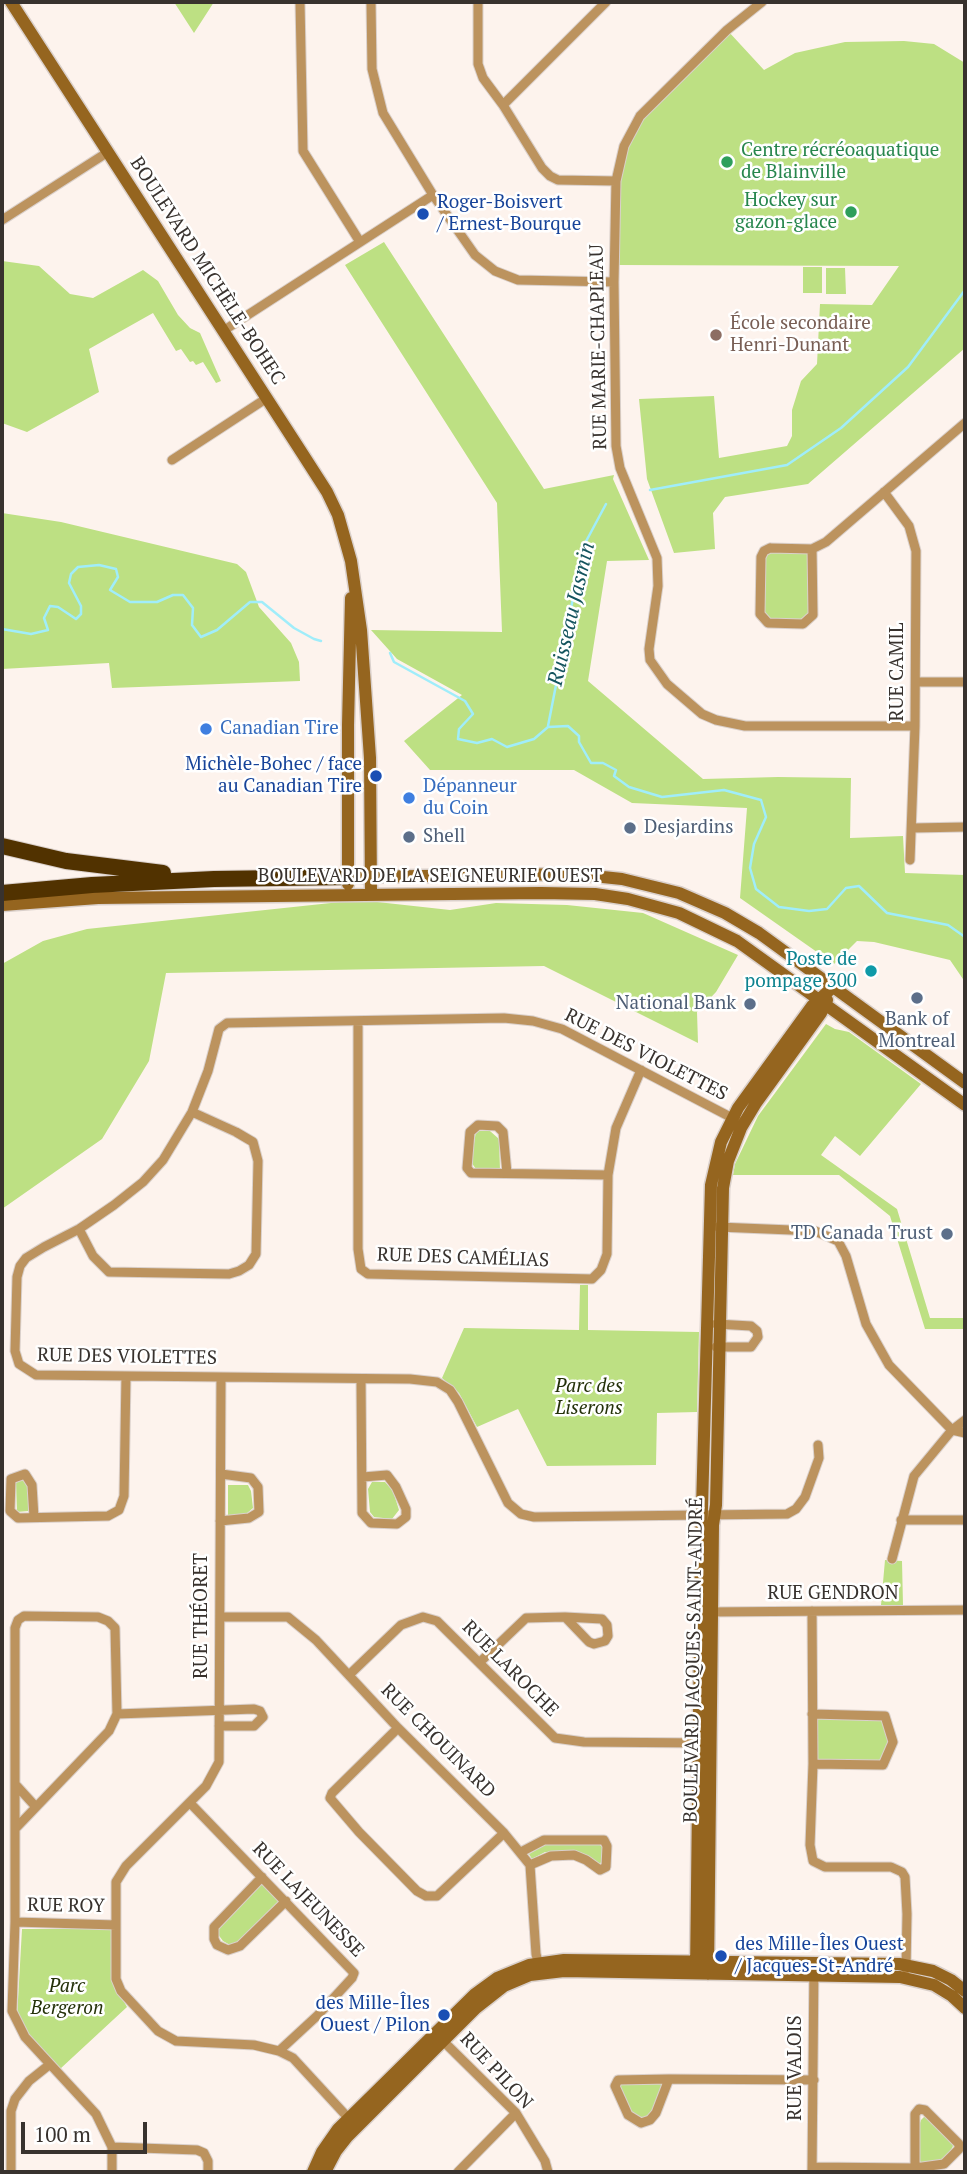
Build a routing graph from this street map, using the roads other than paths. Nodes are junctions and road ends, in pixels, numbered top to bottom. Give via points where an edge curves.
1 (11, 2) edge
2 (300, 2) edge
3 (371, 2) edge
4 (478, 2) edge
5 (606, 2) edge
6 (762, 2) edge
7 (503, 105) junction
8 (108, 152) junction
9 (617, 181) junction
10 (433, 195) junction
11 (2, 220) edge
12 (360, 242) junction
13 (614, 282) junction
14 (223, 331) junction
15 (267, 398) junction
16 (965, 424) edge
17 (172, 460) dead end
18 (884, 492) junction
19 (812, 548) junction
20 (352, 570) junction
21 (916, 682) junction
22 (965, 682) edge
23 (915, 726) junction
24 (348, 765) junction
25 (370, 765) junction
26 (965, 827) edge
27 (913, 828) junction
28 (2, 846) edge
29 (910, 860) dead end
30 (348, 877) junction
31 (371, 877) junction
32 (608, 877) junction
33 (214, 879) junction
34 (2, 893) edge
35 (348, 895) junction
36 (370, 895) junction
37 (605, 895) junction
38 (2, 905) edge
39 (833, 987) junction
40 (822, 1002) junction
41 (358, 1022) junction
42 (640, 1070) junction
43 (965, 1083) edge
44 (965, 1105) edge
45 (192, 1112) junction
46 (737, 1121) junction
47 (507, 1173) junction
48 (608, 1175) junction
49 (715, 1227) junction
50 (79, 1229) junction
51 (713, 1324) junction
52 (713, 1347) junction
53 (126, 1376) junction
54 (221, 1377) junction
55 (361, 1379) junction
56 (965, 1420) edge
57 (952, 1430) junction
58 (965, 1433) edge
59 (818, 1445) dead end
60 (221, 1474) junction
61 (363, 1477) junction
62 (708, 1516) junction
63 (34, 1517) junction
64 (901, 1520) junction
65 (965, 1520) edge
66 (220, 1521) junction
67 (892, 1559) dead end
68 (965, 1610) edge
69 (812, 1611) junction
70 (706, 1612) junction
71 (220, 1617) junction
72 (565, 1617) junction
73 (480, 1662) junction
74 (349, 1675) junction
75 (219, 1711) junction
76 (117, 1714) junction
77 (812, 1714) junction
78 (219, 1726) junction
79 (398, 1728) junction
80 (705, 1743) junction
81 (813, 1764) junction
82 (15, 1784) junction
83 (191, 1804) junction
84 (36, 1807) junction
85 (15, 1829) junction
86 (505, 1833) junction
87 (521, 1852) junction
88 (530, 1865) junction
89 (262, 1877) junction
90 (286, 1901) junction
91 (15, 1922) junction
92 (116, 1925) junction
93 (539, 1968) junction
94 (702, 1968) junction
95 (814, 1970) junction
96 (906, 1971) junction
97 (965, 1991) edge
98 (965, 2008) edge
99 (439, 2037) junction
100 (279, 2051) junction
101 (49, 2064) junction
102 (669, 2079) junction
103 (814, 2080) junction
104 (516, 2113) junction
105 (353, 2122) junction
106 (112, 2147) junction
107 (915, 2168) junction
108 (812, 2170) edge
109 (10, 2172) edge
110 (112, 2172) edge
111 (208, 2172) edge
112 (313, 2172) edge
113 (325, 2172) edge
114 (458, 2172) edge
115 (548, 2172) edge

1 - 8 street, BOULEVARD MICHÈLE-BOHEC
2 - 12 street via 302,149
3 - 10 street via 372,69 380,105
4 - 7 street via 478,64
5 - 7 street
6 - 9 street, RUE MARIE-CHAPLEAU via 640,116 624,146
7 - 9 street via 550,176
8 - 11 street
8 - 14 street, BOULEVARD MICHÈLE-BOHEC
9 - 13 street, RUE MARIE-CHAPLEAU
10 - 12 street
10 - 13 street via 475,255 495,271 518,280
12 - 14 street
13 - 23 street, RUE MARIE-CHAPLEAU via 617,458 657,558 650,660 667,684 716,720 746,726
14 - 15 street, BOULEVARD MICHÈLE-BOHEC
15 - 17 street
15 - 20 street, BOULEVARD MICHÈLE-BOHEC via 331,499
16 - 18 street
18 - 19 street via 826,542
18 - 21 street, RUE CAMIL via 914,539
19 - 19 street via 813,615 803,624 763,620 764,551
20 - 24 street, BOULEVARD MICHÈLE-BOHEC
20 - 25 street, BOULEVARD MICHÈLE-BOHEC
21 - 22 street
21 - 23 street, RUE CAMIL
23 - 27 street, RUE CAMIL
24 - 25 street
24 - 30 street, BOULEVARD MICHÈLE-BOHEC
25 - 31 street, BOULEVARD MICHÈLE-BOHEC
26 - 27 street
27 - 29 street, RUE CAMIL
28 - 33 highway via 104,867
30 - 31 street, BOULEVARD DE LA SEIGNEURIE OUEST
30 - 33 highway
30 - 35 street, BOULEVARD MICHÈLE-BOHEC
31 - 32 street, BOULEVARD DE LA SEIGNEURIE OUEST
31 - 36 street, BOULEVARD MICHÈLE-BOHEC
32 - 37 street
32 - 39 street, BOULEVARD DE LA SEIGNEURIE OUEST via 668,890 725,913
33 - 34 highway
35 - 36 street, BOULEVARD DE LA SEIGNEURIE OUEST
35 - 38 street, BOULEVARD DE LA SEIGNEURIE OUEST via 98,898
36 - 37 street, BOULEVARD DE LA SEIGNEURIE OUEST
37 - 40 street, BOULEVARD DE LA SEIGNEURIE OUEST via 653,905 706,925 750,949
39 - 40 street, BOULEVARD JACQUES-SAINT-ANDRÉ
39 - 43 street, BOULEVARD DE LA SEIGNEURIE OUEST
40 - 44 street, BOULEVARD DE LA SEIGNEURIE OUEST
40 - 46 street, BOULEVARD JACQUES-SAINT-ANDRÉ via 821,1013
41 - 42 street, RUE DES VIOLETTES via 533,1021 562,1029
41 - 45 street, RUE DES VIOLETTES via 227,1023 219,1029
41 - 48 street, RUE DES CAMÉLIAS via 358,1249 361,1269 368,1274 592,1279 607,1254
42 - 46 street, RUE DES VIOLETTES
42 - 48 street, RUE DES CAMÉLIAS via 616,1128
45 - 50 street, RUE DES VIOLETTES via 163,1160 143,1182
45 - 50 street via 253,1142 258,1161 256,1254 249,1265 229,1274 109,1272 93,1256
46 - 49 street, BOULEVARD JACQUES-SAINT-ANDRÉ via 721,1142 713,1170
47 - 47 street via 503,1132 497,1126 478,1125 470,1132 467,1168 471,1173
47 - 48 street
49 - 51 street, BOULEVARD JACQUES-SAINT-ANDRÉ
49 - 57 street via 815,1231 838,1241 875,1344 889,1365
50 - 53 street, RUE DES VIOLETTES via 26,1258 20,1266 19,1364 36,1376
51 - 52 street, BOULEVARD JACQUES-SAINT-ANDRÉ
51 - 52 street via 751,1326 758,1338 751,1347
52 - 62 street, BOULEVARD JACQUES-SAINT-ANDRÉ
53 - 54 street, RUE DES VIOLETTES
53 - 63 street via 124,1496 118,1510 108,1516
54 - 55 street, RUE DES VIOLETTES
54 - 60 street, RUE THÉORET
55 - 61 street
55 - 62 street, RUE DES VIOLETTES via 428,1380 450,1390 502,1494 521,1514
56 - 57 street
57 - 58 street
57 - 64 street via 914,1476
59 - 62 street, RUE DES VIOLETTES via 818,1463 803,1501 792,1511
60 - 66 street, RUE THÉORET
60 - 66 street via 251,1478 258,1487 259,1512 249,1518
61 - 61 street via 362,1513 371,1523 397,1524 406,1517 387,1475
62 - 70 street, BOULEVARD JACQUES-SAINT-ANDRÉ
63 - 63 street via 32,1485 25,1474 11,1479 10,1511 18,1518
64 - 65 street
64 - 67 street
66 - 71 street, RUE THÉORET
68 - 69 street, RUE GENDRON
69 - 70 street, RUE GENDRON
69 - 77 street
70 - 80 street, BOULEVARD JACQUES-SAINT-ANDRÉ
71 - 74 street, RUE CHOUINARD via 288,1617
71 - 75 street, RUE THÉORET
72 - 72 street via 589,1642 605,1641 608,1636 602,1619
72 - 73 street via 527,1618
73 - 74 street, RUE LAROCHE via 438,1621 423,1617 401,1625
73 - 80 street, RUE LAROCHE via 555,1738
74 - 79 street, RUE CHOUINARD
75 - 76 street
75 - 78 street, RUE THÉORET
75 - 78 street via 254,1709 263,1717 254,1726
76 - 82 street via 115,1628 108,1621 24,1616 18,1620
76 - 84 street via 109,1731
77 - 81 street
77 - 81 street via 885,1716 893,1742 883,1765
78 - 83 street, RUE THÉORET via 219,1762
79 - 86 street, RUE CHOUINARD
79 - 86 street via 330,1798 417,1891 437,1896
80 - 94 street, BOULEVARD JACQUES-SAINT-ANDRÉ
81 - 96 street via 813,1861 825,1867 902,1871
82 - 84 street
82 - 85 street
83 - 89 street, RUE LAJEUNESSE
83 - 92 street, RUE THÉORET via 126,1866 116,1882
84 - 85 street
85 - 91 street
86 - 87 street, RUE CHOUINARD
87 - 88 street, RUE CHOUINARD
87 - 88 street via 544,1840 604,1840 607,1846 606,1867 600,1870 574,1856 551,1856
88 - 93 street
89 - 90 street, RUE LAJEUNESSE
89 - 90 street via 214,1927 217,1945 228,1950 240,1946
90 - 100 street, RUE LAJEUNESSE via 354,1973
91 - 92 street, RUE ROY
91 - 101 street via 12,2011 25,2038
92 - 100 street, RUE THÉORET via 116,1979 121,1991 158,2031 176,2041 254,2045
93 - 94 street
93 - 99 street via 515,1970 486,1985
94 - 95 street
95 - 96 street
95 - 103 street, RUE VALOIS
96 - 97 street via 933,1971
96 - 98 street
99 - 104 street, RUE PILON
99 - 105 street
100 - 105 street, RUE THÉORET via 293,2059
101 - 106 street via 96,2114
101 - 109 street via 15,2099
102 - 102 street via 618,2080 615,2086 628,2115 642,2123 650,2120
102 - 103 street
103 - 108 street, RUE VALOIS
104 - 114 street
104 - 115 street, RUE PILON
105 - 112 street via 326,2146
105 - 113 street
106 - 110 street
106 - 111 street via 197,2150 208,2161
107 - 107 street via 944,2164 959,2149 959,2144 919,2109 915,2114
107 - 108 street

